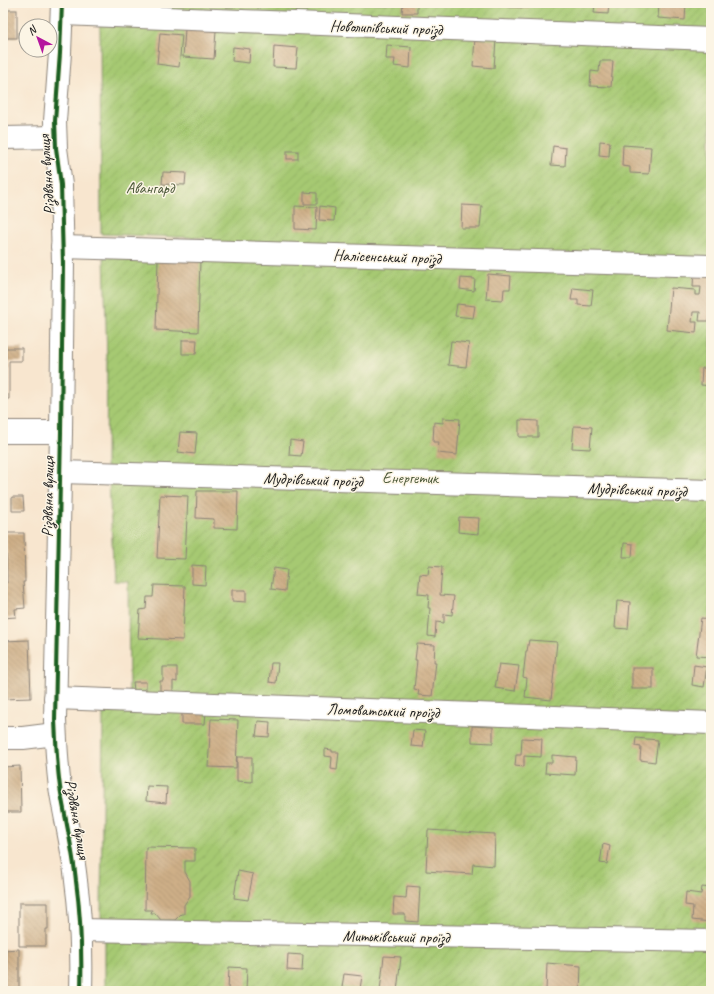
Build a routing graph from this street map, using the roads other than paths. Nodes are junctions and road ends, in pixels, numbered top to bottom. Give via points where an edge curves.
1 (62, 9) edge
2 (711, 39) edge
3 (55, 137) junction
4 (3, 138) edge
5 (62, 247) junction
6 (711, 266) edge
7 (3, 432) edge
8 (61, 432) junction
9 (60, 472) junction
10 (711, 491) edge
11 (55, 698) junction
12 (711, 723) edge
13 (55, 734) junction
14 (3, 738) edge
15 (80, 930) junction
16 (711, 941) edge
17 (81, 991) edge

1 - 2 street, Новолипівський проїзд
1 - 3 street, Різдвяна вулиця
3 - 4 street
3 - 5 street, Різдвяна вулиця via 61,185
5 - 6 street, Налісенський проїзд
5 - 8 street, Різдвяна вулиця
7 - 8 street
8 - 9 street, Різдвяна вулиця
9 - 10 street, Мудрівський проїзд
9 - 11 street, Різдвяна вулиця
11 - 12 street, Ломоватський проїзд
11 - 13 street, Різдвяна вулиця
13 - 14 street
13 - 15 street, Різдвяна вулиця via 60,788 76,880
15 - 16 street, Митьківський проїзд
15 - 17 street, Різдвяна вулиця

